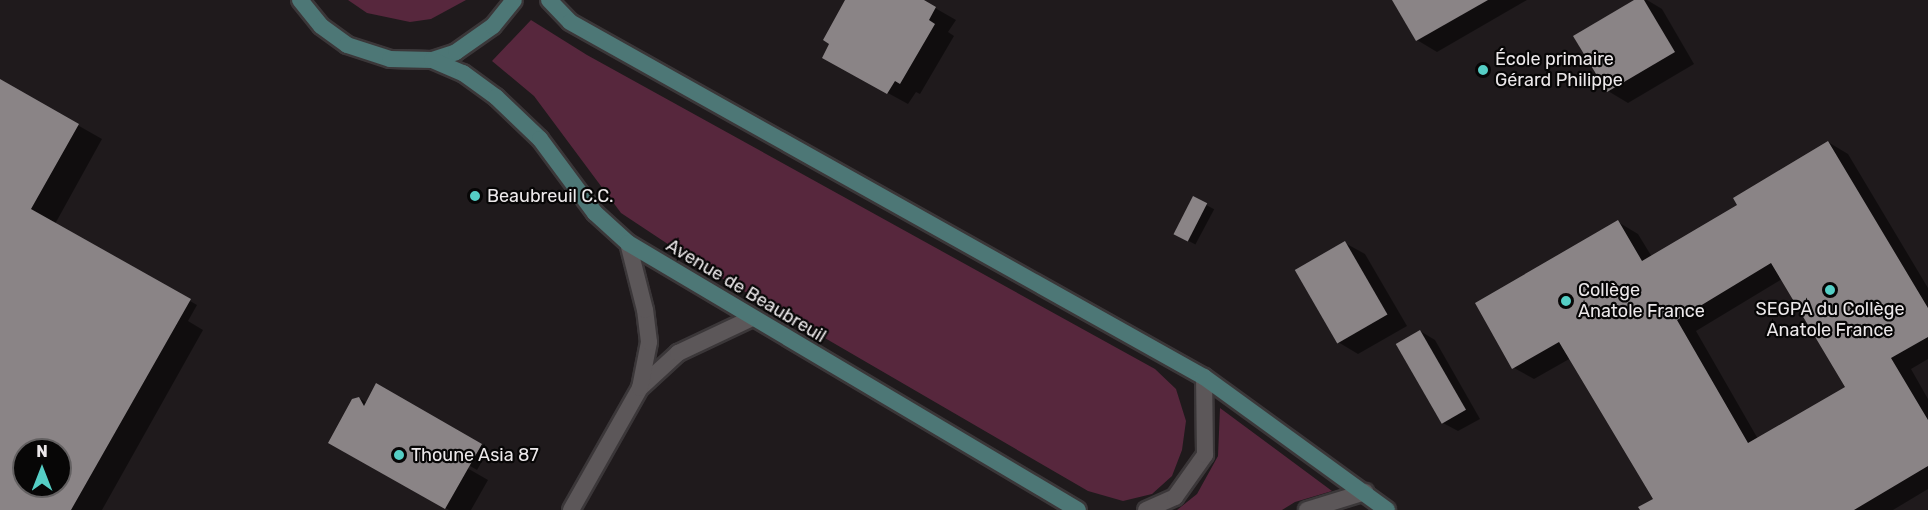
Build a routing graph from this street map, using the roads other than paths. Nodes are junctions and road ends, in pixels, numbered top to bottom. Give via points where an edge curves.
1 (300, 0) edge
2 (514, 0) edge
3 (549, 0) edge
4 (432, 60) junction
5 (628, 243) junction
6 (752, 318) junction
7 (1204, 377) junction
8 (640, 388) junction
9 (1365, 492) junction
10 (571, 510) edge
11 (1078, 510) edge
12 (1146, 510) edge
13 (1307, 510) edge
14 (1387, 510) edge

1 - 4 main road, Avenue de Beaubreuil via 321,26 347,45 390,59
2 - 4 main road, Avenue de Beaubreuil via 493,26 456,52
3 - 7 main road via 570,22
4 - 5 main road, Avenue de Beaubreuil via 464,73 496,97 540,139 596,213
5 - 6 main road, Avenue de Beaubreuil
5 - 8 street via 649,342
6 - 8 street via 678,353
6 - 11 main road, Avenue de Beaubreuil
7 - 9 main road
7 - 12 street via 1205,455 1174,497
8 - 10 street
9 - 13 street
9 - 14 main road

